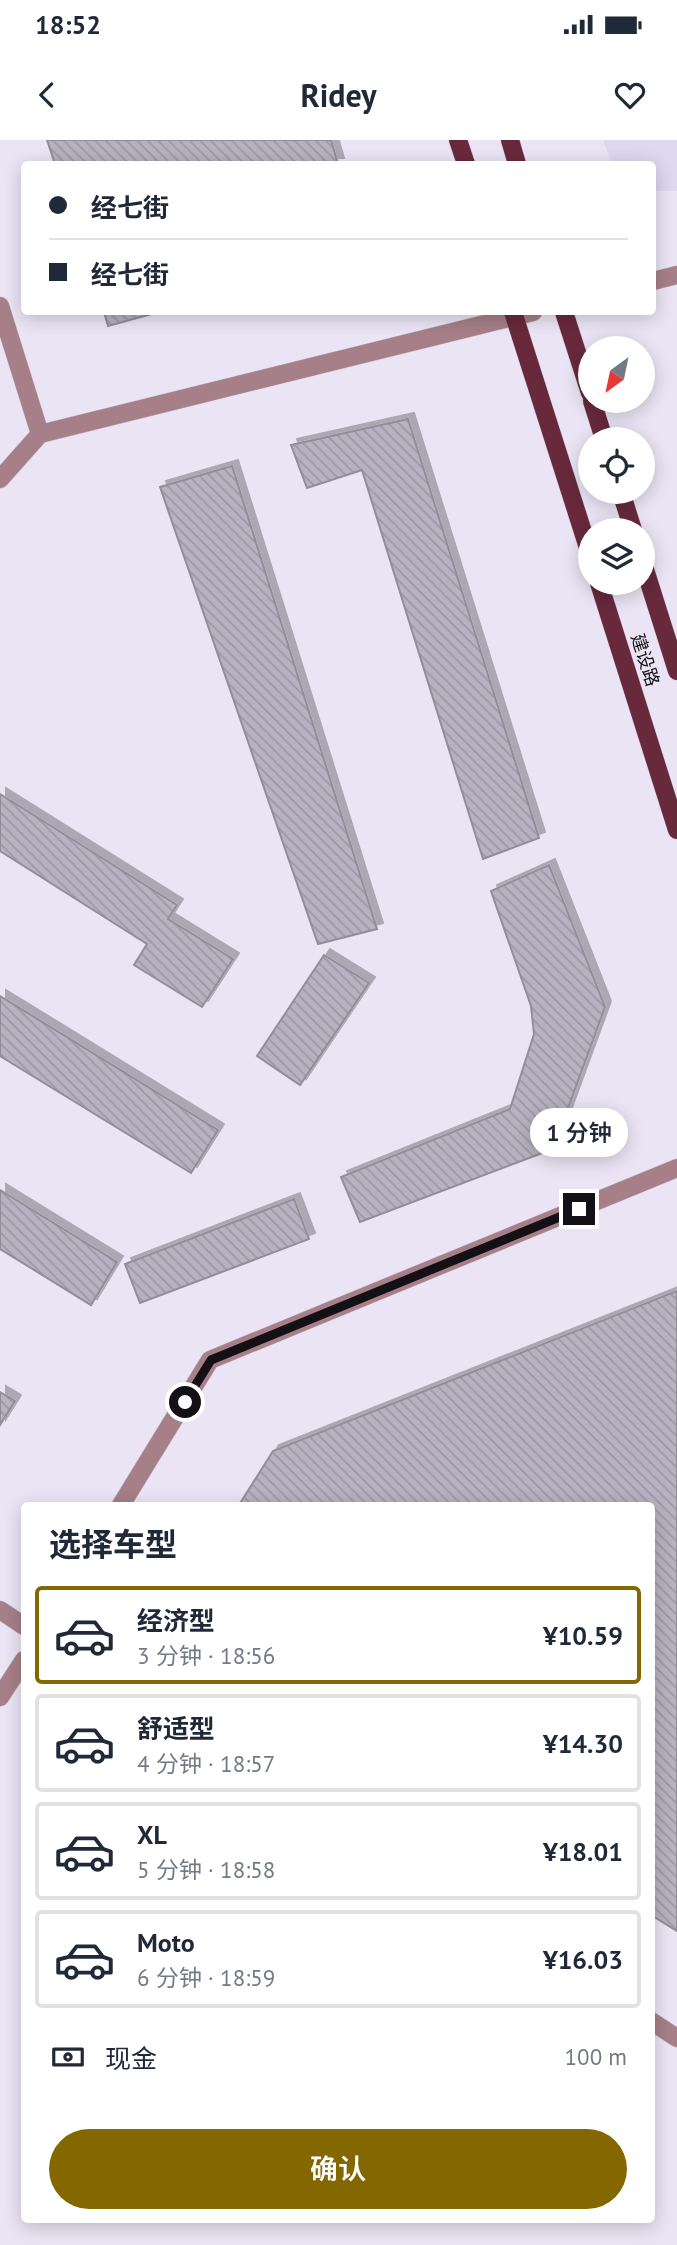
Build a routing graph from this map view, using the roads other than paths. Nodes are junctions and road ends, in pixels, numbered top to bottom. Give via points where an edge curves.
1 (458, 140) edge
2 (510, 140) edge
3 (465, 161) edge
4 (516, 161) edge
5 (677, 275) edge
6 (656, 280) edge
7 (0, 306) edge
8 (510, 315) edge
9 (514, 315) edge
10 (565, 315) edge
11 (578, 356) edge
12 (40, 434) junction
13 (0, 478) edge
14 (579, 518) edge
15 (603, 595) edge
16 (653, 595) edge
17 (677, 671) edge
18 (677, 830) edge
19 (677, 1168) edge
20 (123, 1502) edge
21 (0, 1610) edge
22 (21, 1624) edge
23 (21, 1665) edge
24 (0, 1697) edge
25 (655, 2024) edge
26 (677, 2038) edge

1 - 3 main road
2 - 4 main road
5 - 6 street
7 - 12 street
8 - 12 street
9 - 14 main road
10 - 11 main road
12 - 13 street
15 - 18 main road, 建设路
16 - 17 main road, 建设路
19 - 20 street via 211,1360
21 - 22 street
23 - 24 street
25 - 26 street

